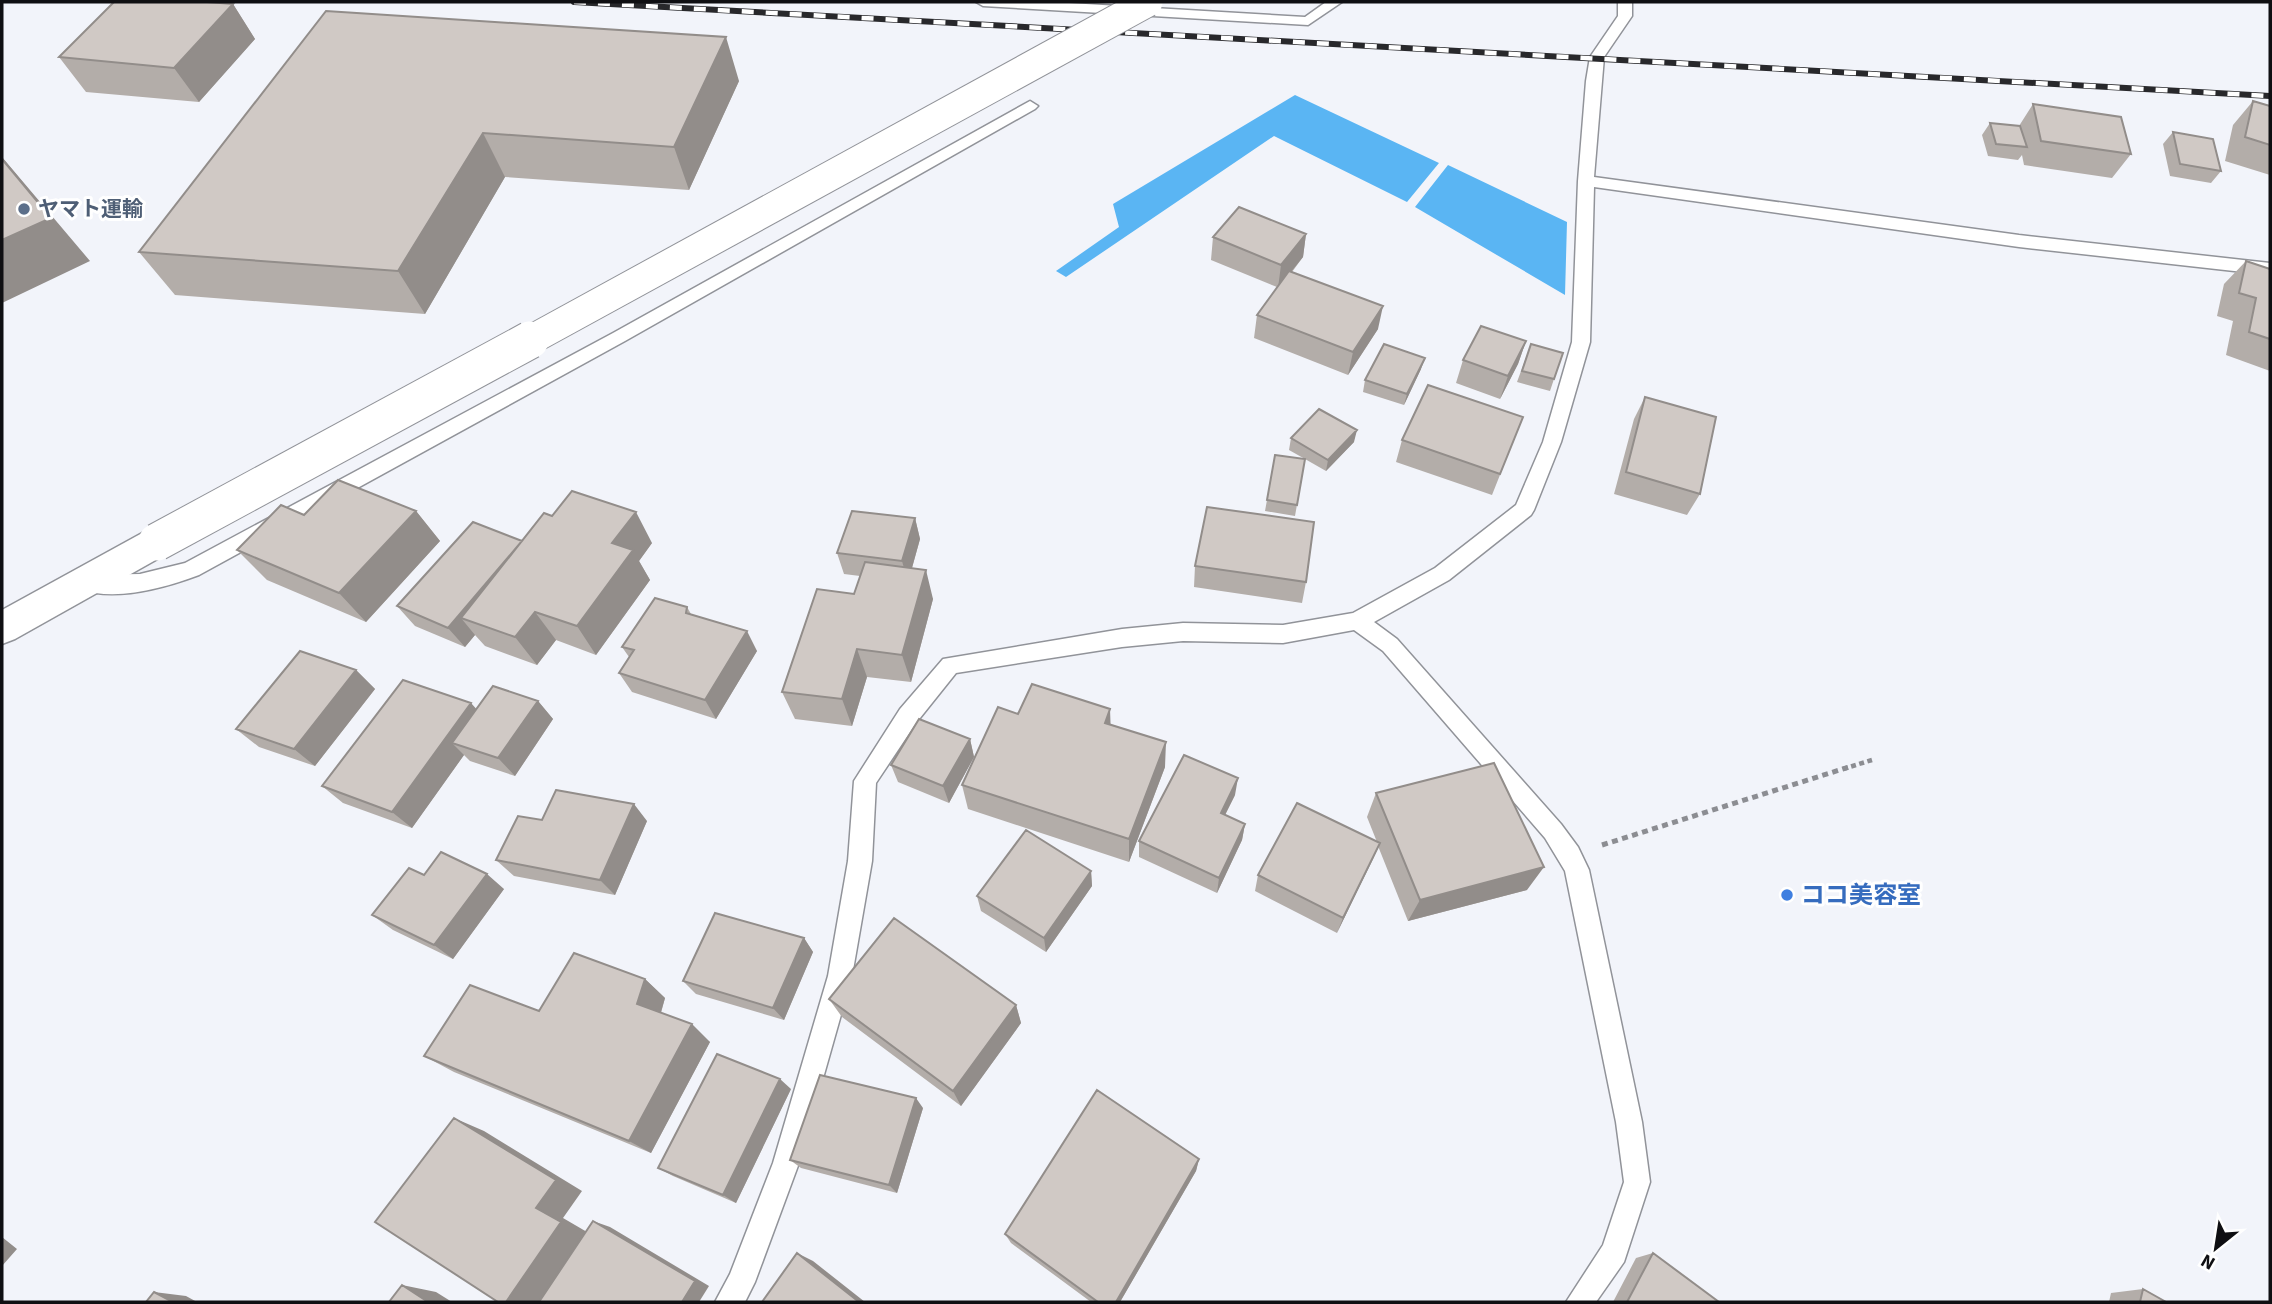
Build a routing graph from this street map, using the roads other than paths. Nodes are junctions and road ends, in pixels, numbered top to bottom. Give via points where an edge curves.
1 (983, 2) edge
2 (1148, 2) edge
3 (1335, 2) edge
4 (1625, 2) edge
5 (1030, 106) dead end
6 (1586, 181) junction
7 (2270, 269) edge
8 (84, 583) junction
9 (1357, 621) junction
10 (2, 628) edge
11 (729, 1302) edge
12 (1580, 1302) edge

1 - 3 lane via 1308,20
2 - 8 street, bridge
4 - 6 lane via 1625,16 1597,57
5 - 8 lane via 192,569 133,585
6 - 7 lane via 2019,241
6 - 9 lane via 1581,342 1552,442 1524,510 1442,575
8 - 10 street
9 - 11 lane via 1283,634 1183,632 1122,638 950,665 908,716 865,781 860,861 840,976 786,1163 741,1282
9 - 12 lane via 1390,645 1570,855 1577,870 1637,1182 1614,1252

